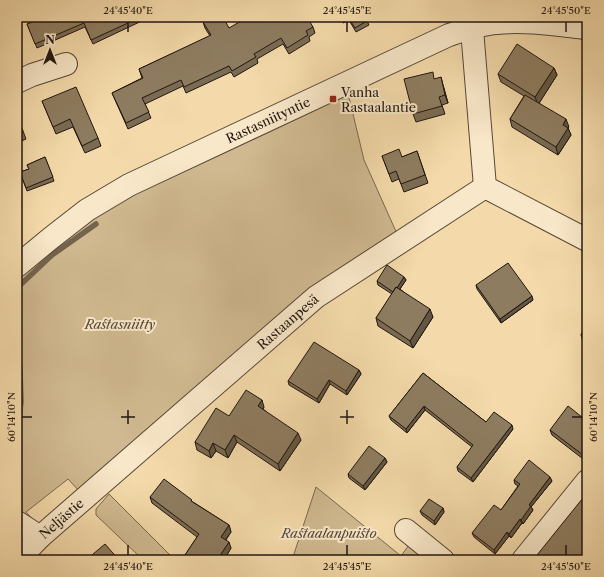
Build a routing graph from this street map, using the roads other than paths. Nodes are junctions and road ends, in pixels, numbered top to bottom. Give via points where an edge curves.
1 (471, 22) edge
2 (587, 28) edge
3 (66, 64) dead end
4 (17, 82) edge
5 (485, 187) junction
6 (587, 240) edge
7 (17, 266) edge
8 (107, 479) joint
9 (587, 480) edge
10 (17, 522) edge
11 (406, 530) dead end
12 (40, 537) junction
13 (18, 560) edge
14 (443, 560) edge
15 (524, 560) edge

1 - 2 street, Rastasniityntie via 524,22
1 - 5 street
1 - 7 street, Rastasniityntie via 449,35 129,186 87,210
3 - 4 street
5 - 6 street
5 - 8 street, Rastaanpesä via 316,297
8 - 12 street, Neljästie
9 - 15 street
10 - 12 street
11 - 14 street
12 - 13 street, Neljästie

